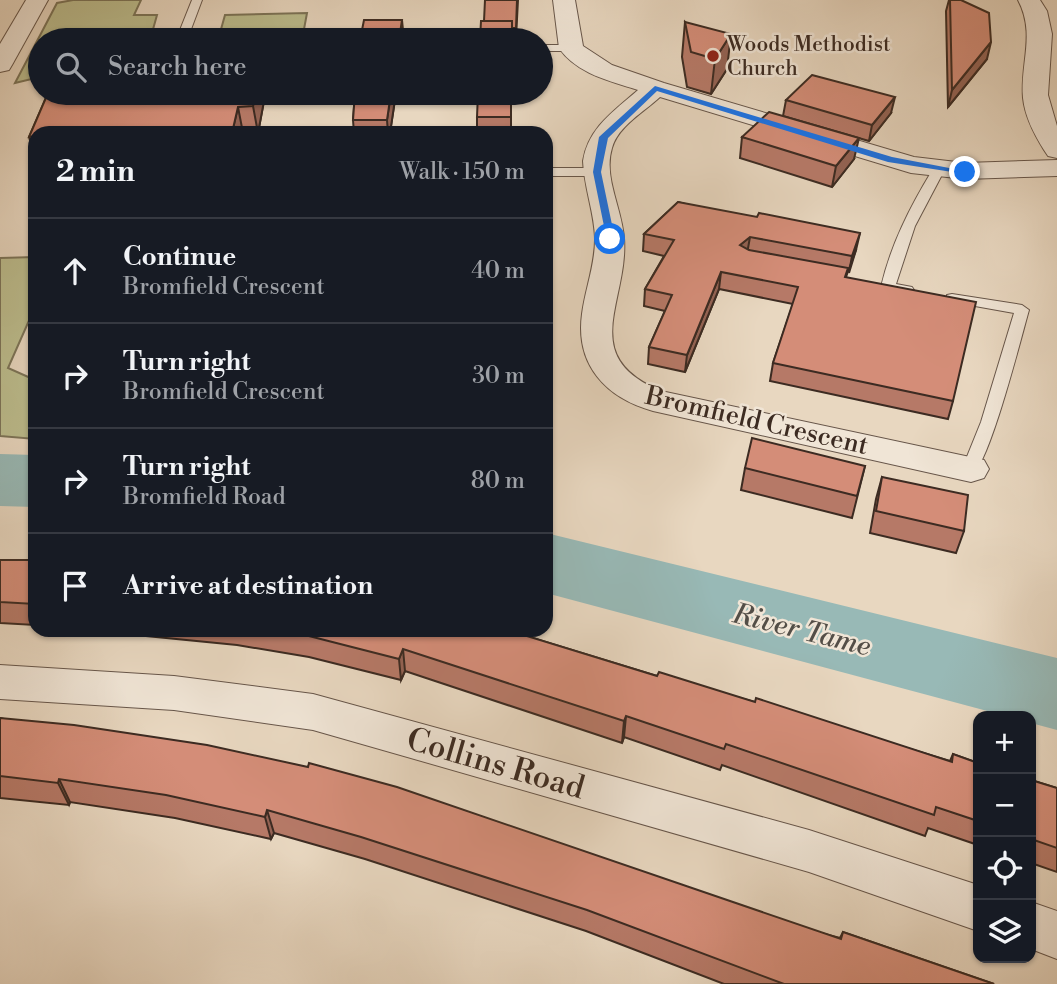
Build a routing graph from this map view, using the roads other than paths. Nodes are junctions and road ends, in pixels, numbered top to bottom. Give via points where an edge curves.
1 (37, 0) edge
2 (197, 0) edge
3 (564, 0) edge
4 (1029, 0) edge
5 (186, 28) edge
6 (553, 48) edge
7 (571, 48) junction
8 (0, 65) edge
9 (655, 88) junction
10 (1057, 150) edge
11 (1057, 168) edge
12 (939, 169) junction
13 (553, 172) edge
14 (597, 172) junction
15 (971, 468) joint
16 (0, 682) edge
17 (973, 906) edge
18 (1036, 928) edge
19 (1057, 935) edge

1 - 8 street
2 - 5 lane
3 - 7 street
4 - 10 street via 1041,22 1035,96 1042,123
6 - 7 lane
7 - 9 street via 603,70
9 - 12 street via 891,160
9 - 14 street, Bromfield Crescent via 604,137
11 - 12 street
12 - 15 lane via 902,232 881,286 1023,310
13 - 14 lane
14 - 15 street, Bromfield Crescent via 610,239 595,335 616,383 653,400
16 - 17 street, Collins Road via 174,693 313,712 809,850
18 - 19 street

